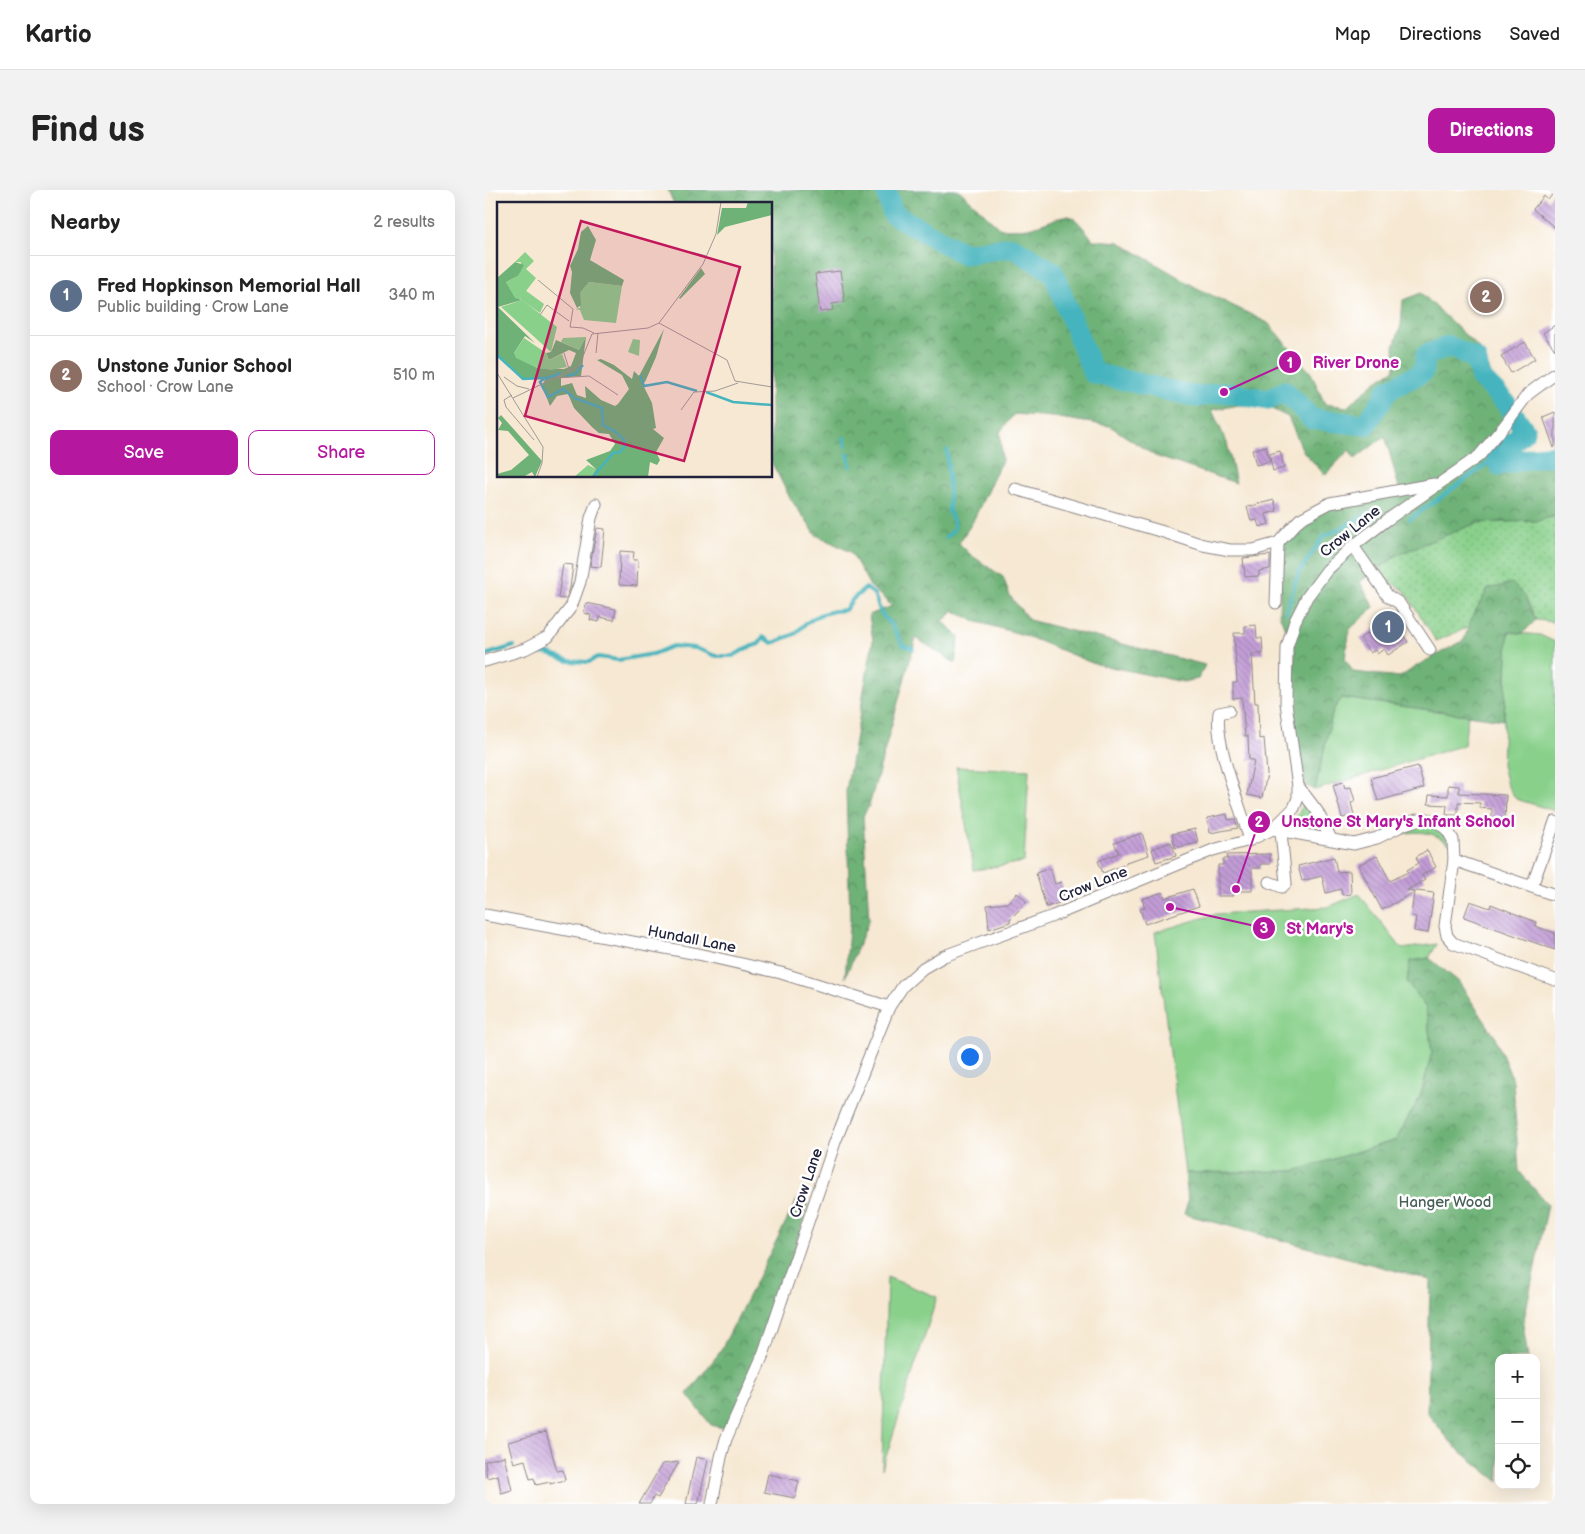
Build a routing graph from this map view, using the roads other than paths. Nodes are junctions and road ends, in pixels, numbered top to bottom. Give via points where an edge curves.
1 (1555, 374) edge
2 (1440, 482) junction
3 (1015, 489) dead end
4 (595, 504) dead end
5 (1279, 543) junction
6 (1353, 546) junction
7 (1276, 603) dead end
8 (1430, 650) dead end
9 (485, 661) edge
10 (1229, 711) dead end
11 (1299, 786) junction
12 (1555, 822) edge
13 (1277, 830) junction
14 (1331, 839) junction
15 (1250, 840) junction
16 (1454, 860) junction
17 (1269, 882) dead end
18 (1532, 886) junction
19 (1555, 895) edge
20 (485, 915) edge
21 (1555, 980) edge
22 (889, 1007) junction
23 (712, 1504) edge

1 - 2 street, Crow Lane via 1528,394 1479,456
2 - 5 street via 1330,504 1300,519
2 - 6 street, Crow Lane
3 - 5 street via 1230,550 1253,550
4 - 9 street via 580,582 571,607 548,637 525,649
5 - 7 street
6 - 8 street via 1388,596 1399,603
6 - 11 street, Crow Lane via 1327,570 1307,597 1287,647 1287,703
10 - 15 street via 1219,714 1217,722
11 - 13 street, Crow Lane via 1294,808
11 - 14 street
12 - 18 street
13 - 14 street
13 - 15 street, Crow Lane
13 - 17 street via 1286,883 1282,887
14 - 16 street via 1354,844 1427,819 1448,831 1453,840
15 - 22 street, Crow Lane via 1213,850 1053,916 944,956 923,968 903,986
16 - 18 street
16 - 21 street via 1445,926 1447,936 1453,943
18 - 19 street
20 - 22 street, Hundall Lane via 698,954 781,973
22 - 23 street, Crow Lane via 835,1142 763,1355 727,1439

